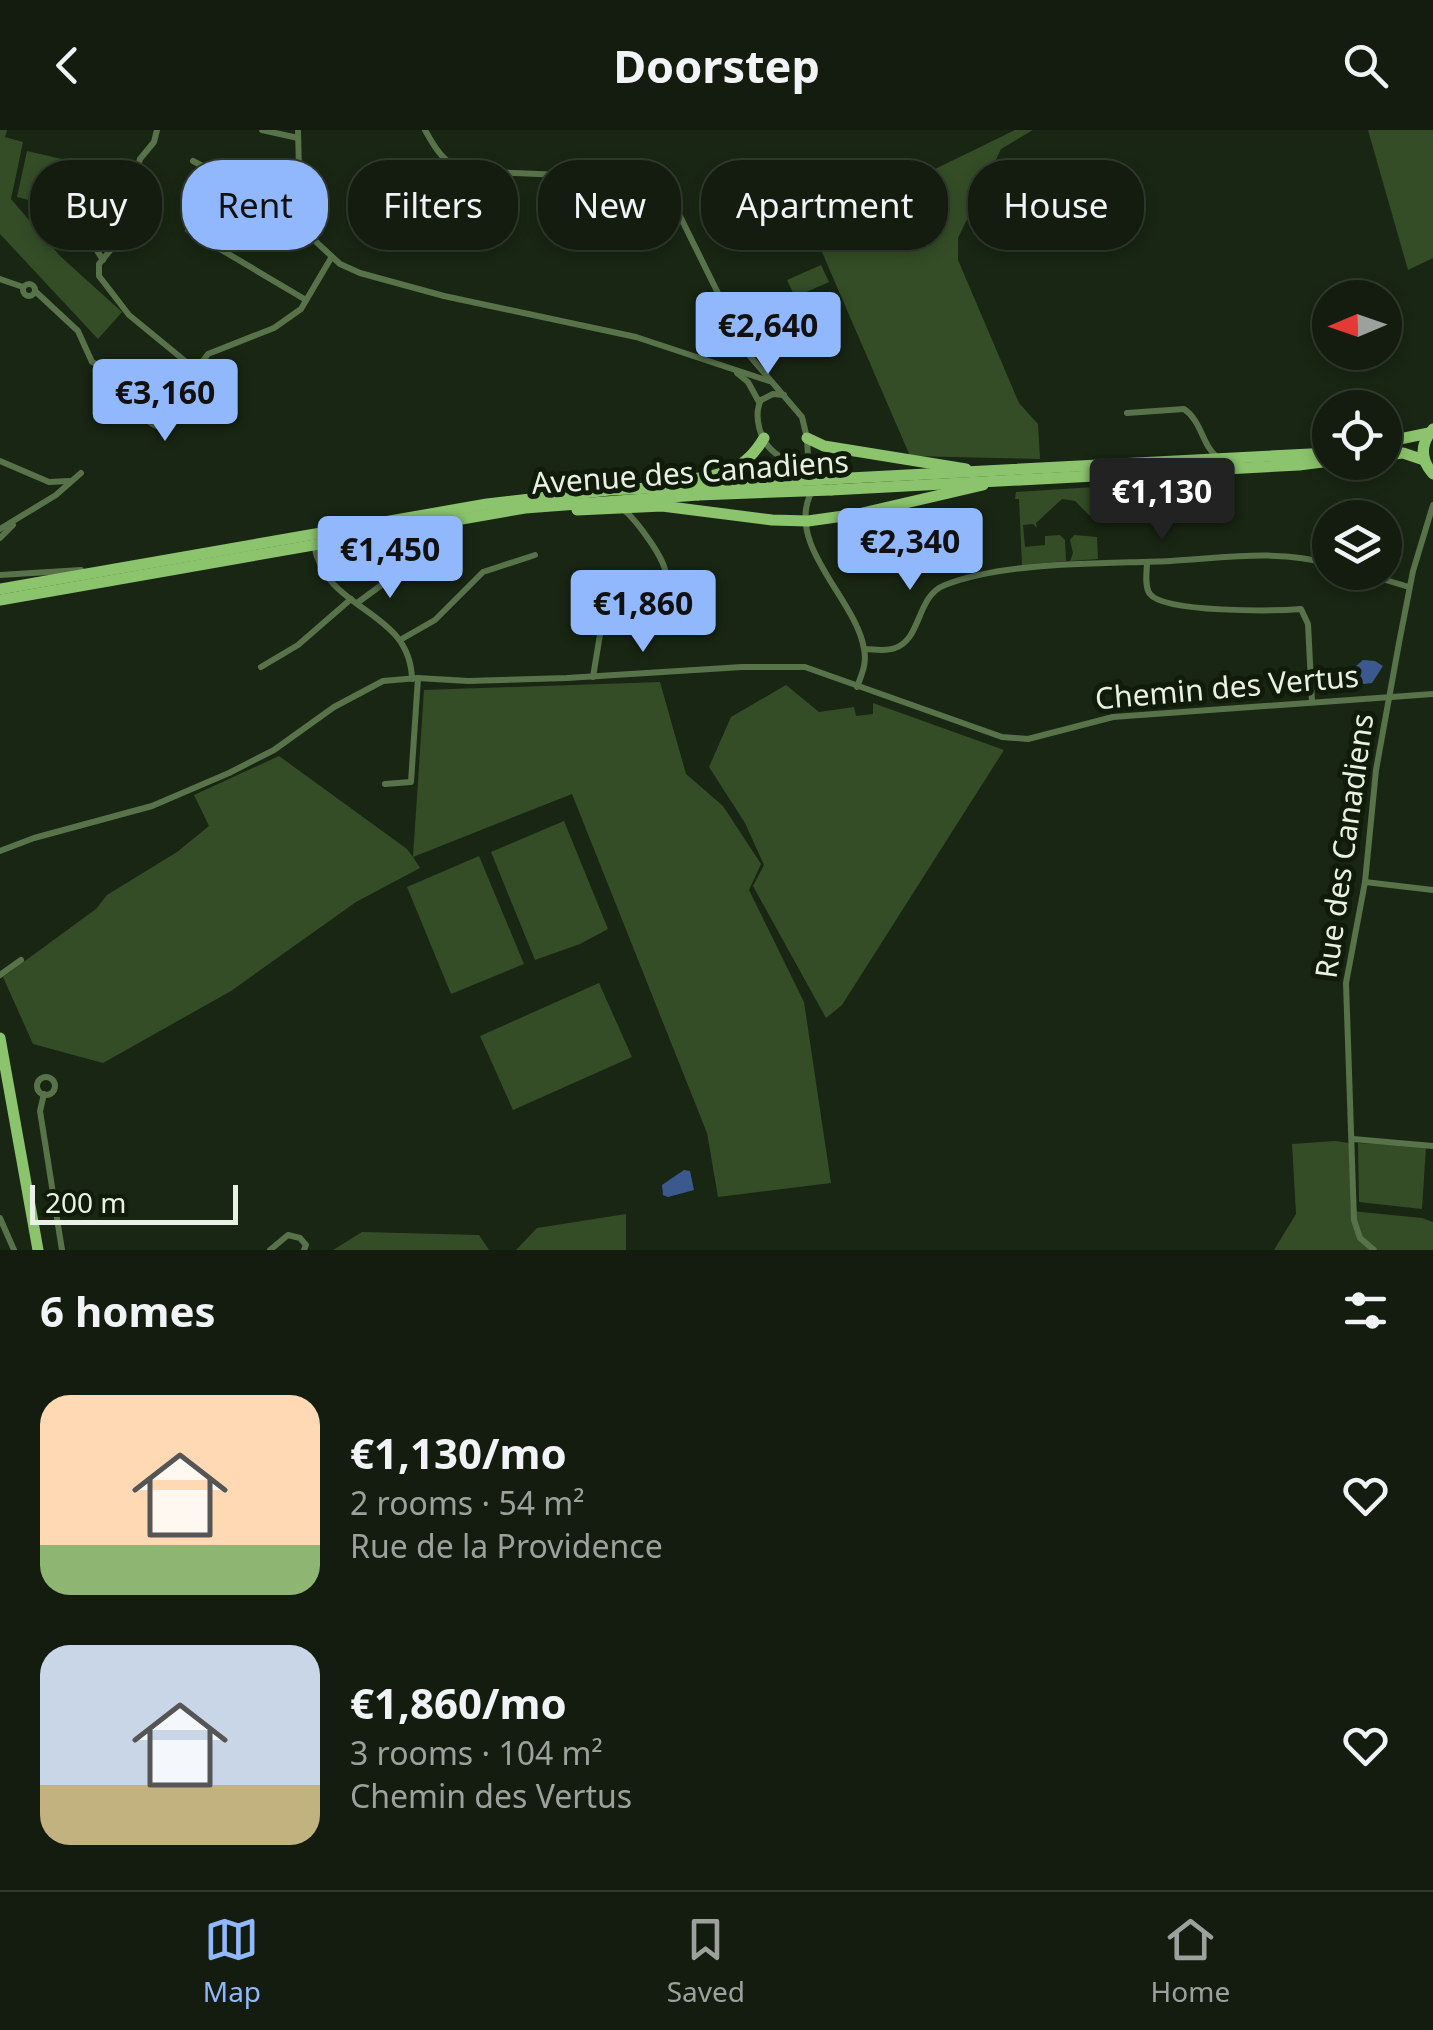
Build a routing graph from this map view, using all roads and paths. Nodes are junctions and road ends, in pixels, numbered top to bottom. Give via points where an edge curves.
1 (157, 130) edge
2 (262, 130) edge
3 (425, 130) edge
4 (298, 134) edge
5 (140, 160) edge
6 (298, 160) edge
7 (96, 250) edge
8 (110, 250) edge
9 (222, 250) edge
10 (324, 250) edge
11 (331, 258) junction
12 (102, 260) junction
13 (0, 279) edge
14 (306, 300) junction
15 (748, 354) junction
16 (196, 370) junction
17 (748, 378) junction
18 (770, 382) junction
19 (787, 397) junction
20 (157, 400) junction
21 (760, 402) junction
22 (170, 405) junction
23 (1127, 413) dead end
24 (1431, 431) edge
25 (764, 438) junction
26 (1402, 438) edge
27 (806, 441) junction
28 (1206, 441) junction
29 (1312, 453) edge
30 (1402, 453) edge
31 (788, 458) junction
32 (1220, 460) junction
33 (1424, 460) junction
34 (0, 461) edge
35 (1196, 461) junction
36 (1312, 463) edge
37 (82, 472) dead end
38 (970, 472) junction
39 (1433, 474) edge
40 (49, 482) junction
41 (70, 482) junction
42 (992, 482) junction
43 (831, 484) junction
44 (609, 490) junction
45 (44, 499) junction
46 (806, 502) junction
47 (1433, 506) edge
48 (525, 508) junction
49 (622, 508) junction
50 (18, 520) junction
51 (808, 521) junction
52 (0, 529) edge
53 (0, 538) edge
54 (314, 544) junction
55 (535, 555) dead end
56 (1312, 561) edge
57 (1146, 562) junction
58 (132, 566) junction
59 (402, 570) dead end
60 (0, 576) edge
61 (1402, 586) edge
62 (1409, 588) junction
63 (0, 589) edge
64 (0, 600) edge
65 (354, 601) junction
66 (619, 602) junction
67 (602, 616) junction
68 (400, 640) junction
69 (864, 649) junction
70 (261, 668) dead end
71 (593, 676) junction
72 (415, 678) junction
73 (857, 687) junction
74 (1433, 694) edge
75 (1390, 696) junction
76 (1312, 702) junction
77 (385, 784) dead end
78 (0, 851) edge
79 (1365, 882) junction
80 (1433, 890) edge
81 (21, 960) dead end
82 (0, 975) edge
83 (0, 1038) edge
84 (44, 1094) dead end
85 (1353, 1138) junction
86 (1433, 1146) edge
87 (0, 1218) edge
88 (14, 1250) edge
89 (38, 1250) edge
90 (62, 1250) edge
91 (270, 1250) edge
92 (304, 1250) edge
93 (1374, 1250) edge

1 - 5 street
2 - 4 street
3 - 15 street via 450,166 465,171 636,178 662,190 682,216
4 - 6 street
7 - 12 street
8 - 12 street
9 - 14 street
10 - 11 street
11 - 14 street
11 - 17 street via 444,296 636,337
12 - 16 street via 99,276 129,315
13 - 20 street via 31,284 78,331 92,362 144,384
14 - 16 street via 286,321 216,350
15 - 17 street
15 - 18 street
16 - 22 street
17 - 18 street
17 - 21 street
18 - 19 street
19 - 21 street via 773,394
19 - 27 street via 802,417
20 - 22 street
20 - 22 street via 146,413 154,426 171,420
21 - 25 street
23 - 28 street via 1184,409
24 - 26 main road
24 - 33 main road
25 - 31 street
25 - 44 main road via 750,459 726,472
27 - 31 street
27 - 38 main road
27 - 46 street
28 - 32 street
28 - 35 street
29 - 32 main road, Avenue des Canadiens
30 - 33 main road
31 - 46 street via 797,465
32 - 35 main road, Avenue des Canadiens
33 - 39 main road
34 - 40 street
35 - 38 main road, Avenue des Canadiens
36 - 42 main road, Avenue des Canadiens
37 - 41 street
38 - 43 main road, Avenue des Canadiens
40 - 41 street
40 - 45 street
41 - 45 street
42 - 43 main road, Avenue des Canadiens
42 - 51 main road
43 - 44 main road, Avenue des Canadiens, bridge
43 - 48 main road, Avenue des Canadiens, bridge
44 - 58 main road, Avenue des Canadiens via 487,504
45 - 50 street
46 - 51 street
47 - 62 street, Rue des Canadiens
48 - 49 main road
48 - 54 main road, Avenue des Canadiens
49 - 51 main road
49 - 66 street via 652,546 666,582 654,596
50 - 52 street
50 - 53 street
51 - 69 street via 820,564
54 - 64 main road, Avenue des Canadiens
54 - 65 street via 330,584
55 - 68 street via 483,572 435,620
56 - 57 street
57 - 69 street via 1014,570 947,584 928,596 904,644
57 - 76 street via 1147,588 1156,598 1228,611 1301,609 1308,624
58 - 60 street
58 - 63 main road, Avenue des Canadiens
59 - 65 street
61 - 62 street
62 - 75 street, Rue des Canadiens
65 - 68 street
65 - 70 street
66 - 67 street via 622,613
66 - 67 street via 603,598
67 - 71 street
68 - 72 street
69 - 73 street
71 - 72 street, Chemin des Vertus
71 - 73 street, Chemin des Vertus via 790,666
72 - 77 street via 411,782
72 - 78 street, Chemin des Vertus via 364,690 274,750 152,806
73 - 76 street, Chemin des Vertus via 1014,740 1113,717
74 - 75 street, Chemin des Vertus
75 - 76 street, Chemin des Vertus
75 - 79 street, Rue des Canadiens
79 - 80 street
79 - 85 street, Rue des Canadiens via 1346,984
81 - 82 street
83 - 89 main road
84 - 90 street via 40,1111
85 - 86 street
85 - 93 street, Rue des Canadiens via 1354,1220
87 - 88 street
91 - 92 street via 288,1235 300,1238

